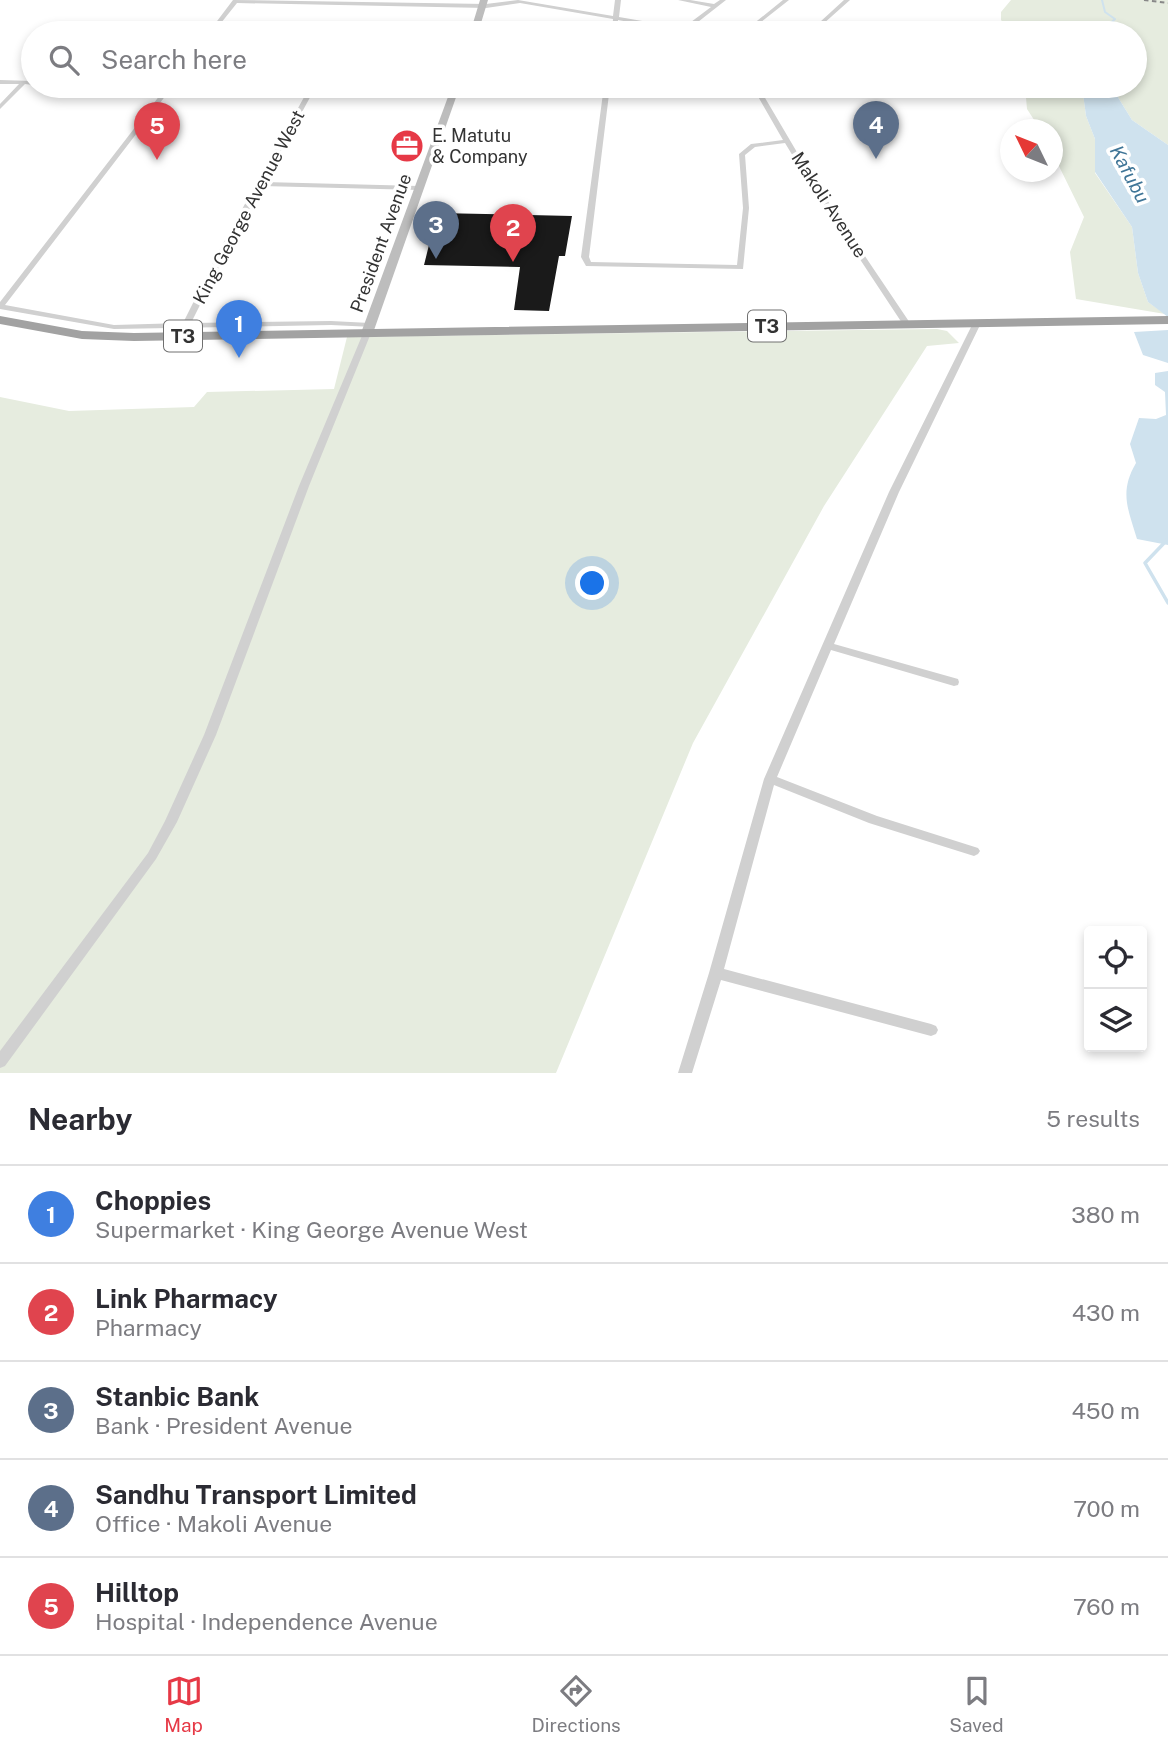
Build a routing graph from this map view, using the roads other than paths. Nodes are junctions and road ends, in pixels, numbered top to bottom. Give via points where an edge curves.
1 (236, 0) edge
2 (501, 0) edge
3 (618, 0) edge
4 (681, 0) edge
5 (723, 0) edge
6 (786, 0) edge
7 (847, 0) edge
8 (361, 2) edge
9 (519, 2) edge
10 (485, 4) edge
11 (716, 6) junction
12 (616, 18) junction
13 (219, 21) edge
14 (479, 21) edge
15 (616, 21) edge
16 (633, 21) edge
17 (696, 21) edge
18 (759, 21) edge
19 (823, 21) edge
20 (0, 82) edge
21 (21, 82) edge
22 (21, 85) edge
23 (161, 98) edge
24 (307, 98) edge
25 (452, 98) edge
26 (605, 98) edge
27 (762, 98) edge
28 (0, 107) edge
29 (787, 141) junction
30 (260, 184) junction
31 (419, 188) junction
32 (0, 307) edge
33 (0, 320) edge
34 (1167, 320) edge
35 (905, 323) junction
36 (976, 323) junction
37 (186, 326) junction
38 (369, 329) junction
39 (829, 646) junction
40 (954, 682) dead end
41 (770, 779) junction
42 (974, 850) dead end
43 (716, 973) junction
44 (931, 1030) dead end
45 (0, 1062) edge
46 (684, 1073) edge

1 - 8 street
1 - 13 street
2 - 9 street
3 - 12 street
4 - 11 street
5 - 11 street
6 - 18 street
7 - 19 street
8 - 10 street
9 - 10 street
9 - 12 street
10 - 14 main road
11 - 17 street
12 - 15 street
12 - 16 street
20 - 21 street
22 - 28 street
23 - 32 street
24 - 30 street, King George Avenue West
25 - 31 main road, President Avenue
26 - 29 street via 585,257 589,264 740,267 746,208 742,153 753,145
27 - 29 street, Makoli Avenue
29 - 35 street, Makoli Avenue
30 - 31 street
30 - 37 street, King George Avenue West
31 - 38 main road, President Avenue
32 - 37 street via 114,327
33 - 38 highway, T3 via 110,337
34 - 36 highway, T3
35 - 36 highway, T3
35 - 38 highway, T3
36 - 39 street via 894,492
37 - 38 street via 331,323
38 - 45 street via 210,736 171,822 152,856
39 - 40 street
39 - 41 street
41 - 42 street via 864,816
41 - 43 street
43 - 44 street
43 - 46 street

